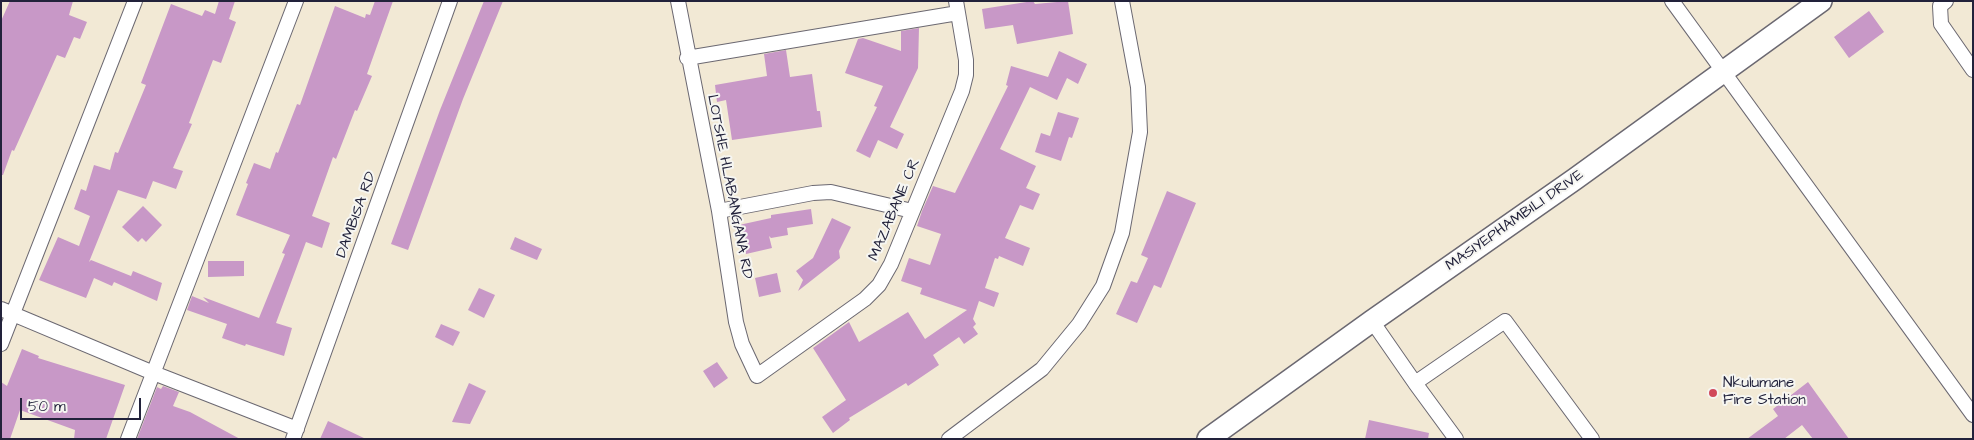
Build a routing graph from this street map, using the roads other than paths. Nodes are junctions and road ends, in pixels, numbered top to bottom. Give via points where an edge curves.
1 (135, 1) edge
2 (296, 1) edge
3 (450, 1) edge
4 (678, 1) edge
5 (1122, 1) edge
6 (1672, 1) edge
7 (1822, 1) edge
8 (1946, 1) edge
9 (957, 7) edge
10 (687, 58) junction
11 (1973, 70) edge
12 (1723, 72) junction
13 (719, 211) junction
14 (912, 211) junction
15 (7, 311) edge
16 (1372, 321) junction
17 (1, 344) edge
18 (151, 372) junction
19 (757, 376) joint
20 (1415, 383) junction
21 (1973, 415) edge
22 (295, 434) edge
23 (128, 439) edge
24 (949, 439) edge
25 (1208, 439) edge
26 (1456, 439) edge
27 (1592, 439) edge

1 - 15 street
2 - 18 street
3 - 22 street, DAMBISA RD
4 - 10 street, LOTSHE HLABANGANA RD
5 - 24 street via 1138,87 1140,132 1122,233 1103,286 1079,324 1042,369
6 - 12 street
7 - 12 main road, MASIYEPHAMBILI DRIVE
8 - 11 street via 1940,6 1941,24
9 - 10 street
9 - 14 street, MAZABANE CR via 966,75
10 - 13 street, LOTSHE HLABANGANA RD
12 - 16 main road, MASIYEPHAMBILI DRIVE
12 - 21 street
13 - 14 street via 831,192
13 - 19 street, LOTSHE HLABANGANA RD via 736,322
14 - 19 street, MAZABANE CR via 879,285 848,313
15 - 17 street
15 - 18 street
16 - 20 street
16 - 25 main road, MASIYEPHAMBILI DRIVE
18 - 22 street
18 - 23 street
20 - 26 street
20 - 27 street via 1505,321

